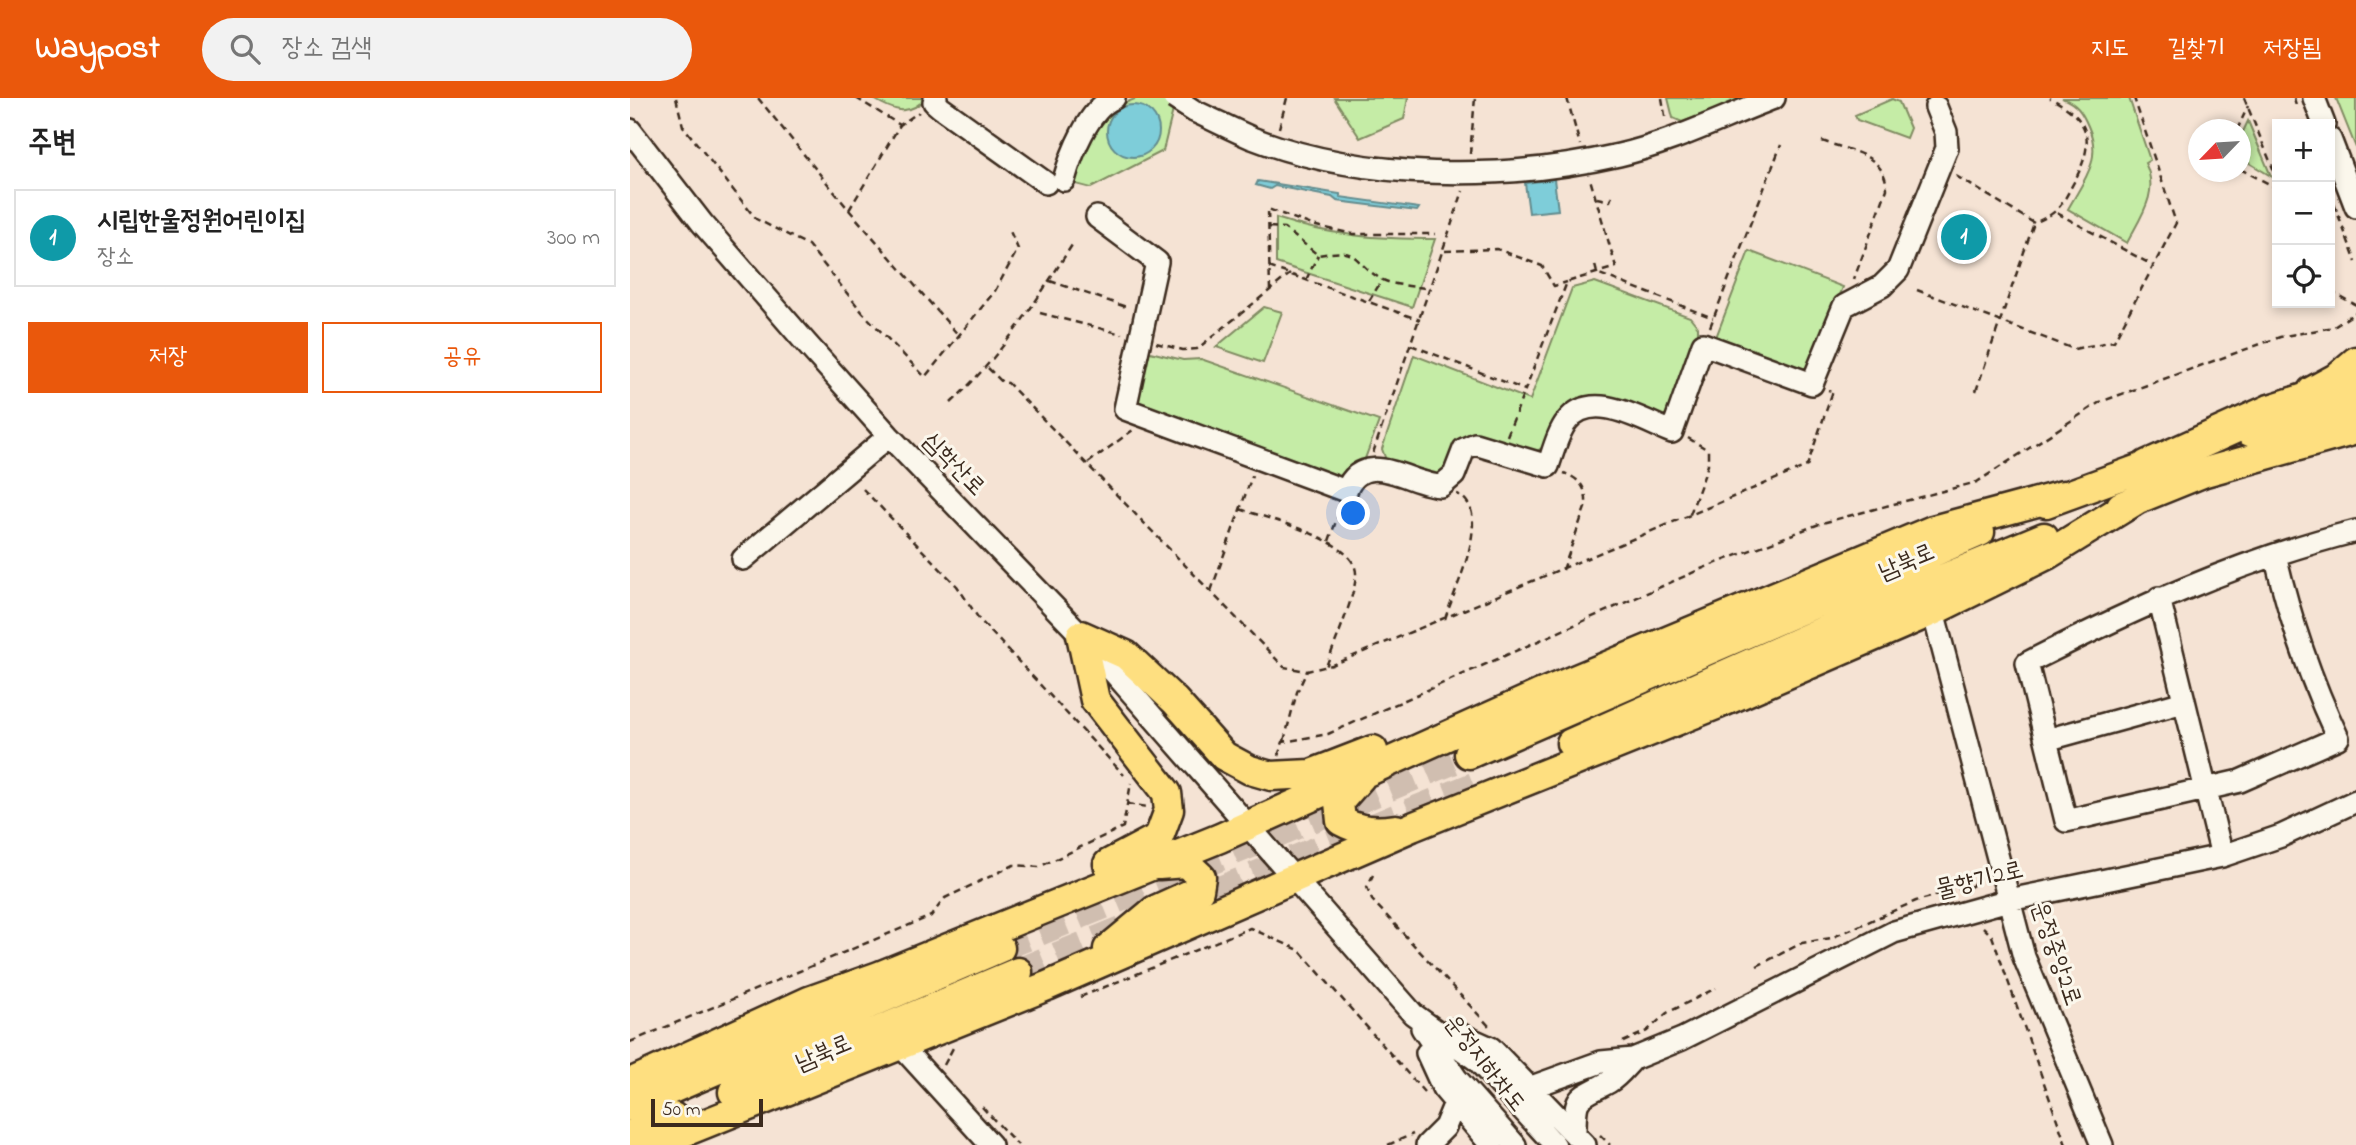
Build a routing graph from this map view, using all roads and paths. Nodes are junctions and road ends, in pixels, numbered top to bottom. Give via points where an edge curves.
1 (676, 98) edge
2 (758, 98) edge
3 (856, 98) edge
4 (1114, 98) edge
5 (1174, 98) edge
6 (1287, 98) edge
7 (1475, 98) edge
8 (1567, 98) edge
9 (1662, 98) edge
10 (1774, 98) edge
11 (2050, 98) edge
12 (2134, 98) edge
13 (2245, 98) edge
14 (2314, 98) edge
15 (935, 100) edge
16 (2248, 106) junction
17 (1936, 107) dead end
18 (2242, 119) edge
19 (2322, 119) edge
20 (900, 125) junction
21 (630, 130) edge
22 (1670, 138) junction
23 (1822, 141) dead end
24 (1275, 145) junction
25 (1781, 145) dead end
26 (2335, 152) edge
27 (1585, 161) junction
28 (2272, 166) edge
29 (1941, 167) junction
30 (2251, 174) edge
31 (1468, 175) junction
32 (2272, 185) edge
33 (1613, 193) dead end
34 (2335, 206) edge
35 (2356, 207) edge
36 (849, 210) junction
37 (2057, 213) junction
38 (1097, 217) dead end
39 (2034, 223) junction
40 (1269, 227) junction
41 (1009, 229) dead end
42 (1435, 234) dead end
43 (1072, 244) dead end
44 (1444, 251) junction
45 (1318, 255) junction
46 (2356, 262) edge
47 (1595, 265) dead end
48 (2153, 266) junction
49 (1269, 267) junction
50 (1597, 273) junction
51 (1290, 274) junction
52 (1049, 280) junction
53 (1306, 280) junction
54 (1382, 280) junction
55 (1567, 282) junction
56 (1430, 289) junction
57 (1917, 290) dead end
58 (1270, 291) junction
59 (2335, 294) edge
60 (1369, 302) junction
61 (2356, 305) edge
62 (1844, 306) junction
63 (2356, 312) edge
64 (1040, 313) dead end
65 (1146, 313) junction
66 (1713, 318) junction
67 (1420, 320) junction
68 (2000, 321) junction
69 (960, 337) junction
70 (1140, 339) junction
71 (1703, 344) junction
72 (1411, 345) junction
73 (2356, 361) edge
74 (988, 368) junction
75 (1812, 384) junction
76 (2356, 384) edge
77 (1525, 390) junction
78 (1976, 391) dead end
79 (951, 403) dead end
80 (2356, 404) edge
81 (2270, 411) junction
82 (1149, 418) junction
83 (2356, 430) edge
84 (1672, 432) junction
85 (889, 436) junction
86 (1502, 451) junction
87 (1258, 458) junction
88 (1087, 463) junction
89 (1548, 466) junction
90 (2148, 466) junction
91 (1367, 471) junction
92 (1432, 486) junction
93 (863, 489) dead end
94 (1346, 491) junction
95 (2063, 495) junction
96 (2138, 499) junction
97 (1240, 509) junction
98 (1688, 518) junction
99 (2356, 531) edge
100 (1329, 542) junction
101 (2275, 555) junction
102 (743, 559) dead end
103 (1563, 570) junction
104 (1211, 591) junction
105 (2159, 598) junction
106 (1933, 611) junction
107 (1445, 619) junction
108 (1081, 635) junction
109 (1326, 667) junction
110 (1307, 671) junction
111 (1538, 695) junction
112 (2184, 702) junction
113 (2046, 740) junction
114 (1283, 742) junction
115 (1469, 754) tunnel mouth
116 (1366, 773) junction
117 (1271, 776) junction
118 (1486, 781) tunnel mouth
119 (2206, 791) junction
120 (2356, 801) edge
121 (1249, 825) junction
122 (1412, 827) junction
123 (2222, 856) junction
124 (1153, 865) junction
125 (1985, 865) dead end
126 (1373, 875) dead end
127 (1296, 877) junction
128 (2009, 900) junction
129 (1982, 926) dead end
130 (1000, 948) tunnel mouth
131 (1757, 967) dead end
132 (1018, 972) tunnel mouth
133 (879, 976) junction
134 (1070, 988) junction
135 (1716, 988) dead end
136 (1411, 1012) junction
137 (1490, 1027) dead end
138 (630, 1042) edge
139 (963, 1044) dead end
140 (900, 1045) junction
141 (1628, 1051) junction
142 (945, 1070) dead end
143 (630, 1083) edge
144 (1529, 1088) junction
145 (1427, 1095) dead end
146 (1455, 1103) junction
147 (976, 1104) dead end
148 (630, 1107) edge
149 (630, 1135) edge
150 (1585, 1137) edge
151 (1423, 1138) edge
152 (1483, 1144) edge
153 (652, 1145) edge
154 (991, 1145) edge
155 (1018, 1145) edge
156 (1388, 1145) edge
157 (1515, 1145) edge
158 (1555, 1145) edge
159 (1610, 1145) edge
160 (2066, 1145) edge
161 (2102, 1145) edge

1 - 69 path via 683,126 756,219 808,245 863,313 925,377
2 - 36 path
3 - 20 path
4 - 15 street via 1104,103 1055,182
5 - 24 street, bridge
6 - 24 path
7 - 31 path
8 - 27 path
9 - 22 path
10 - 22 street
11 - 37 path via 2077,117 2088,145 2088,156
12 - 48 path via 2176,223
13 - 16 path
14 - 19 street
15 - 20 path
16 - 18 path
16 - 28 path
17 - 29 street via 1946,132
20 - 36 path
21 - 85 street, 심학산로 via 702,223
22 - 27 street
23 - 62 path via 1874,160 1886,177 1887,189
24 - 31 street via 1339,160
25 - 66 path
26 - 35 street
27 - 31 street
29 - 39 path
29 - 62 street via 1898,270 1882,286
30 - 32 path
31 - 44 path
33 - 50 path via 1611,201 1596,197 1616,267
34 - 46 path
36 - 69 path
37 - 39 path
37 - 48 path
38 - 65 street via 1157,262
39 - 68 path
40 - 42 path via 1268,209 1353,234
40 - 45 path via 1284,228
40 - 49 path
41 - 69 path via 1018,249 995,291
43 - 52 path
44 - 55 path via 1497,249 1542,266 1554,286
44 - 56 path
45 - 53 path
45 - 54 path via 1341,251 1354,255
47 - 50 path
48 - 68 path via 2115,341 2074,349
49 - 51 path
49 - 58 path
50 - 55 path
50 - 66 path
51 - 53 path
51 - 58 path
52 - 65 path
52 - 74 path
53 - 60 path
54 - 56 path
54 - 60 path
55 - 77 path
56 - 67 path
57 - 68 path
58 - 70 path via 1196,348 1183,350
59 - 61 path
60 - 67 path
62 - 75 street
63 - 114 path via 2334,327 2280,337 2100,402 1976,482 1822,523 1701,569 1328,734
64 - 70 path
65 - 70 street
66 - 71 path
67 - 72 path
68 - 78 path
70 - 82 street via 1125,409
71 - 75 street
71 - 84 street
72 - 77 path
72 - 91 path
73 - 81 main road via 2336,378
74 - 79 path
74 - 88 path
75 - 98 path via 1833,391 1807,466
76 - 81 highway
77 - 86 path
80 - 90 main road, 남북로 via 2220,440
81 - 90 highway
82 - 87 street
82 - 88 path
83 - 96 main road, 남북로 via 2205,472
84 - 89 street via 1601,405 1588,407 1566,421
84 - 98 path via 1708,450 1708,465
85 - 102 street
85 - 108 street, 심학산로
86 - 89 street
86 - 92 street via 1469,446 1449,482
87 - 94 street
87 - 97 path
88 - 104 path
89 - 103 path via 1574,477 1586,494
90 - 95 main road, 남북로
91 - 92 street via 1382,468
91 - 94 street via 1349,482
92 - 107 path via 1469,502 1475,522
93 - 138 path via 957,586 979,619 1131,783 1123,827 1039,867 1014,865 945,898 931,916
94 - 100 path
95 - 111 main road via 1934,530
95 - 115 main road, 남북로
96 - 106 main road via 2047,555
96 - 118 main road, 남북로 via 1908,593
97 - 100 path
97 - 104 path
98 - 103 path
99 - 101 street
100 - 109 path via 1351,557 1356,578
101 - 105 street
101 - 119 street via 2295,634 2338,738
103 - 107 path
104 - 110 path via 1284,667
105 - 112 street
105 - 113 street via 2027,663
106 - 122 main road via 1716,705
106 - 128 street, 운정중앙2로
107 - 109 path
108 - 117 main road via 1126,655 1224,756
108 - 121 street, 심학산로
108 - 133 main road via 1095,700 1167,793 1169,810 1159,837 943,939
109 - 110 path
110 - 114 path
111 - 116 main road
111 - 117 main road via 1452,715 1311,774
112 - 113 street
112 - 119 street
113 - 119 street via 2066,821
114 - 117 path
116 - 121 main road
116 - 122 main road via 1339,802 1341,821 1353,828 1380,831
119 - 123 street
120 - 123 street, 물향기2로 via 2281,836
121 - 124 main road
121 - 127 street, 심학산로
122 - 127 main road
123 - 128 street, 물향기2로
124 - 133 main road
124 - 134 main road via 1186,863 1200,877 1199,890 1155,910
125 - 131 path via 1972,886 1916,901 1831,939 1802,943
126 - 137 path via 1367,887 1372,900
127 - 134 main road
127 - 136 street, 심학산로
128 - 141 street, 물향기2로 via 1895,932 1682,1039
128 - 161 street, 운정중앙2로 via 2024,957
129 - 160 path via 1992,936
130 - 148 main road, 남북로
132 - 149 main road, 남북로
133 - 143 main road via 809,1001
134 - 140 main road
134 - 145 path via 1250,928 1299,950
135 - 141 path via 1667,1013
136 - 144 street via 1490,1048
136 - 146 street via 1443,1088
136 - 157 street, 운정지하차도 via 1456,1078
136 - 158 street via 1478,1061
139 - 142 path via 951,1049 943,1063
140 - 153 main road
140 - 154 street
141 - 144 street
141 - 150 street via 1611,1081 1586,1091 1575,1108
144 - 150 street
146 - 151 street via 1445,1127
146 - 152 street
147 - 155 path
150 - 159 path
151 - 156 path

